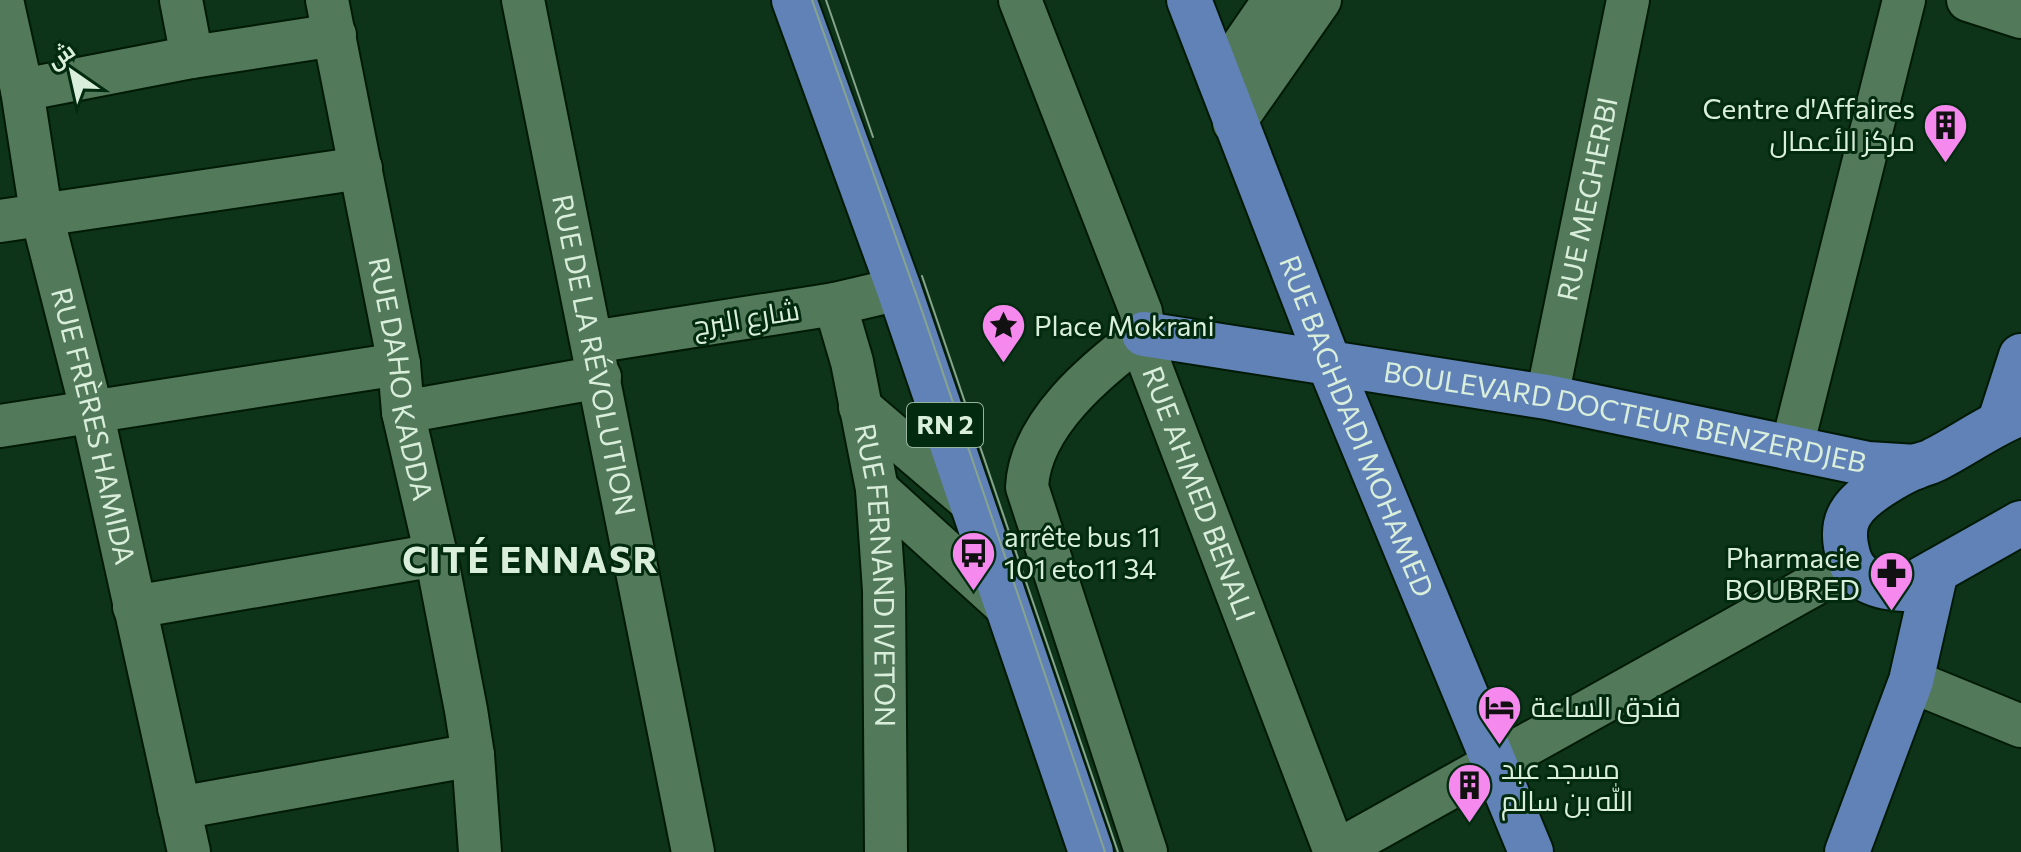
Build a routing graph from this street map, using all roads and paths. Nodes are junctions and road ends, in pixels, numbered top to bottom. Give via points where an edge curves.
1 (2, 0) edge
2 (181, 0) edge
3 (523, 0) edge
4 (794, 0) edge
5 (1020, 0) edge
6 (1189, 0) edge
7 (1274, 0) edge
8 (1320, 0) edge
9 (1628, 0) edge
10 (1904, 0) edge
11 (1968, 0) edge
12 (2021, 17) edge
13 (331, 18) edge
14 (192, 57) junction
15 (1219, 80) junction
16 (22, 90) junction
17 (1234, 123) junction
18 (361, 168) junction
19 (42, 216) junction
20 (0, 221) edge
21 (899, 289) junction
22 (835, 304) junction
23 (1144, 334) junction
24 (2021, 356) edge
25 (596, 360) junction
26 (852, 362) junction
27 (1329, 363) junction
28 (399, 364) junction
29 (1547, 397) junction
30 (860, 407) junction
31 (403, 412) junction
32 (91, 413) junction
33 (2011, 417) edge
34 (0, 426) edge
35 (953, 447) junction
36 (1792, 447) junction
37 (1916, 467) junction
38 (874, 471) junction
39 (971, 502) junction
40 (2021, 523) edge
41 (436, 555) junction
42 (990, 556) junction
43 (1851, 564) junction
44 (1936, 571) junction
45 (134, 607) junction
46 (1007, 607) junction
47 (1911, 681) junction
48 (2021, 726) edge
49 (473, 755) junction
50 (1494, 764) junction
51 (179, 808) junction
52 (189, 852) edge
53 (480, 852) edge
54 (693, 852) edge
55 (886, 852) edge
56 (1091, 852) edge
57 (1146, 852) edge
58 (1335, 852) edge
59 (1531, 852) edge
60 (1847, 852) edge

1 - 16 street, RUE FRÈRES HAMIDA
2 - 14 street
3 - 25 street, RUE DE LA RÉVOLUTION
4 - 21 main road, RN 2
5 - 23 street, RUE AHMED BENALI via 1141,312
6 - 15 main road, RUE BAGHDADI MOHAMED
7 - 15 street
8 - 17 street
9 - 29 street, RUE MEGHERBI
10 - 36 street
11 - 12 street
13 - 14 street
13 - 18 street, RUE DAHO KADDA
14 - 16 street
15 - 17 main road, RUE BAGHDADI MOHAMED
16 - 19 street, RUE FRÈRES HAMIDA
17 - 27 main road, RUE BAGHDADI MOHAMED
18 - 19 street
18 - 28 street, RUE DAHO KADDA
19 - 20 street
19 - 32 street, RUE FRÈRES HAMIDA
21 - 22 street, شارع البرج
21 - 35 main road, RN 2
22 - 25 street, شارع البرج
22 - 26 street, RUE FERNAND IVETON
23 - 27 main road, BOULEVARD DOCTEUR BENZERDJEB
23 - 57 street via 1071,399 1032,454 1027,487
23 - 58 street, RUE AHMED BENALI via 1149,362
24 - 33 main road
25 - 31 street, شارع البرج
25 - 54 street, RUE DE LA RÉVOLUTION
26 - 30 street, RUE FERNAND IVETON
26 - 35 street
27 - 29 main road, BOULEVARD DOCTEUR BENZERDJEB
27 - 50 main road, RUE BAGHDADI MOHAMED
28 - 31 street, RUE DAHO KADDA
28 - 32 street
29 - 36 main road, BOULEVARD DOCTEUR BENZERDJEB
30 - 38 street, RUE FERNAND IVETON
30 - 39 street
31 - 41 street, RUE DAHO KADDA
32 - 34 street
32 - 45 street, RUE FRÈRES HAMIDA
33 - 37 main road
35 - 39 main road, RN 2
36 - 37 main road, BOULEVARD DOCTEUR BENZERDJEB via 1868,464
37 - 43 main road via 1864,495 1849,514 1843,539
38 - 42 street
38 - 46 street
38 - 55 street, RUE FERNAND IVETON via 884,590
39 - 42 main road, RN 2
40 - 44 main road
41 - 45 street
41 - 49 street, RUE DAHO KADDA
42 - 46 main road, RN 2
43 - 44 main road via 1884,588 1904,589
43 - 50 street
44 - 47 main road
45 - 51 street, RUE FRÈRES HAMIDA
46 - 56 main road, RN 2
47 - 48 street
47 - 60 main road
49 - 51 street
49 - 53 street, RUE DAHO KADDA
50 - 58 street
50 - 59 main road, RUE BAGHDADI MOHAMED
51 - 52 street, RUE FRÈRES HAMIDA

